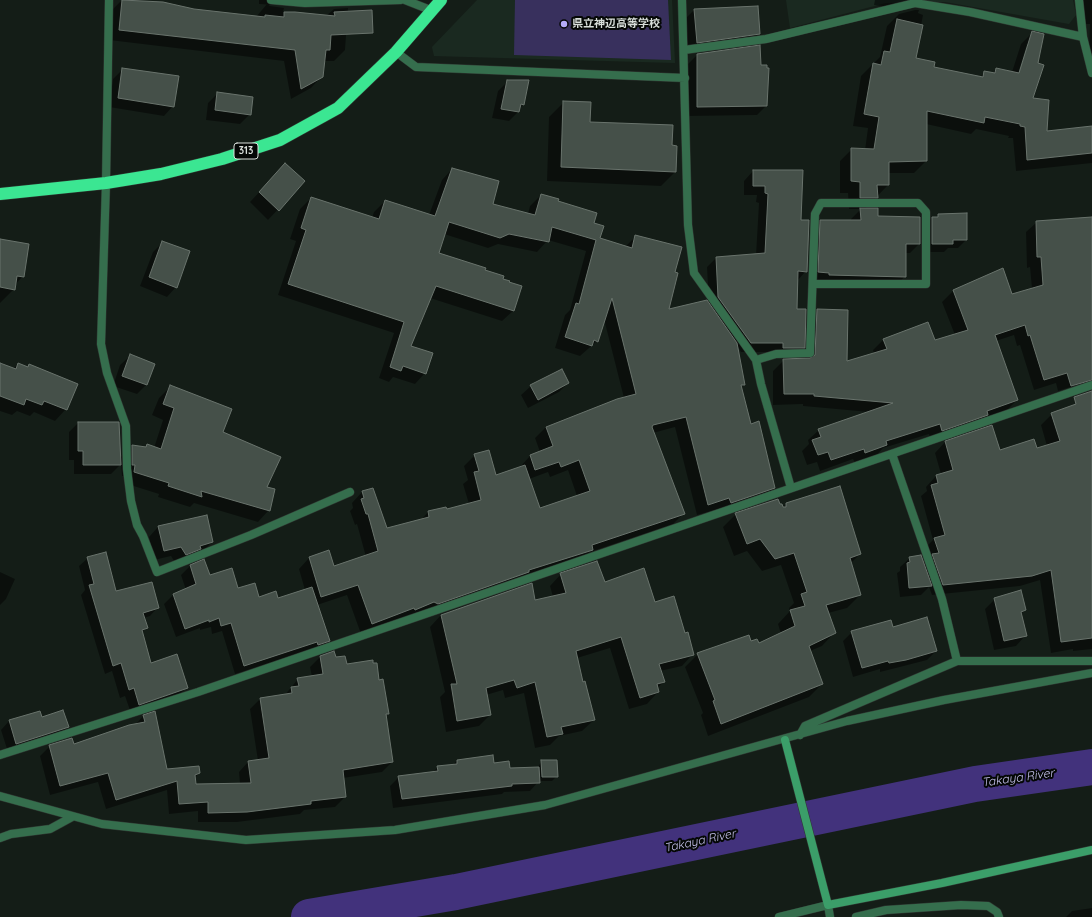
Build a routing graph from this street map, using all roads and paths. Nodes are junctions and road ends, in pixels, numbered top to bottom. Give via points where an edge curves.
1 (109, 0) edge
2 (271, 0) edge
3 (401, 0) edge
4 (405, 0) edge
5 (441, 0) edge
6 (682, 0) edge
7 (1079, 0) edge
8 (433, 11) junction
9 (1083, 37) junction
10 (684, 50) junction
11 (396, 52) junction
12 (1092, 73) edge
13 (685, 78) junction
14 (106, 183) junction
15 (0, 194) edge
16 (813, 284) junction
17 (756, 360) junction
18 (1092, 385) edge
19 (892, 454) junction
20 (791, 488) junction
21 (350, 492) dead end
22 (957, 661) junction
23 (1092, 661) edge
24 (1092, 673) edge
25 (800, 735) junction
26 (784, 740) junction
27 (0, 755) edge
28 (0, 796) edge
29 (72, 817) junction
30 (0, 838) edge
31 (1092, 850) edge
32 (828, 905) junction
33 (779, 917) edge
34 (830, 917) edge
35 (856, 917) edge
36 (999, 917) edge

1 - 14 street
2 - 3 street via 305,3
4 - 8 street
5 - 8 highway, 313
6 - 10 street
7 - 9 street
8 - 11 highway, 313
9 - 10 street via 970,12 914,3 766,39
9 - 12 street
10 - 13 street
11 - 13 street via 416,67
11 - 14 highway, 313 via 338,108 280,140 214,161 161,174
13 - 17 street via 688,225 694,273
14 - 15 highway, 313
14 - 21 street via 101,344 106,373 126,426 127,470 136,525 157,572
16 - 16 street via 926,284 926,212 918,202 821,203 815,214
16 - 17 street via 810,353 776,354
17 - 20 street
18 - 19 street
19 - 20 street
19 - 22 street via 942,600
20 - 27 street via 198,692
22 - 23 street
22 - 25 street via 805,726
24 - 25 street via 944,700
25 - 26 street
26 - 29 street via 545,805 394,830 246,840 102,824
26 - 32 street
28 - 29 street
29 - 30 street via 50,829
31 - 32 street
32 - 33 street
32 - 34 street
35 - 36 street via 886,910 961,905 988,906 997,912

